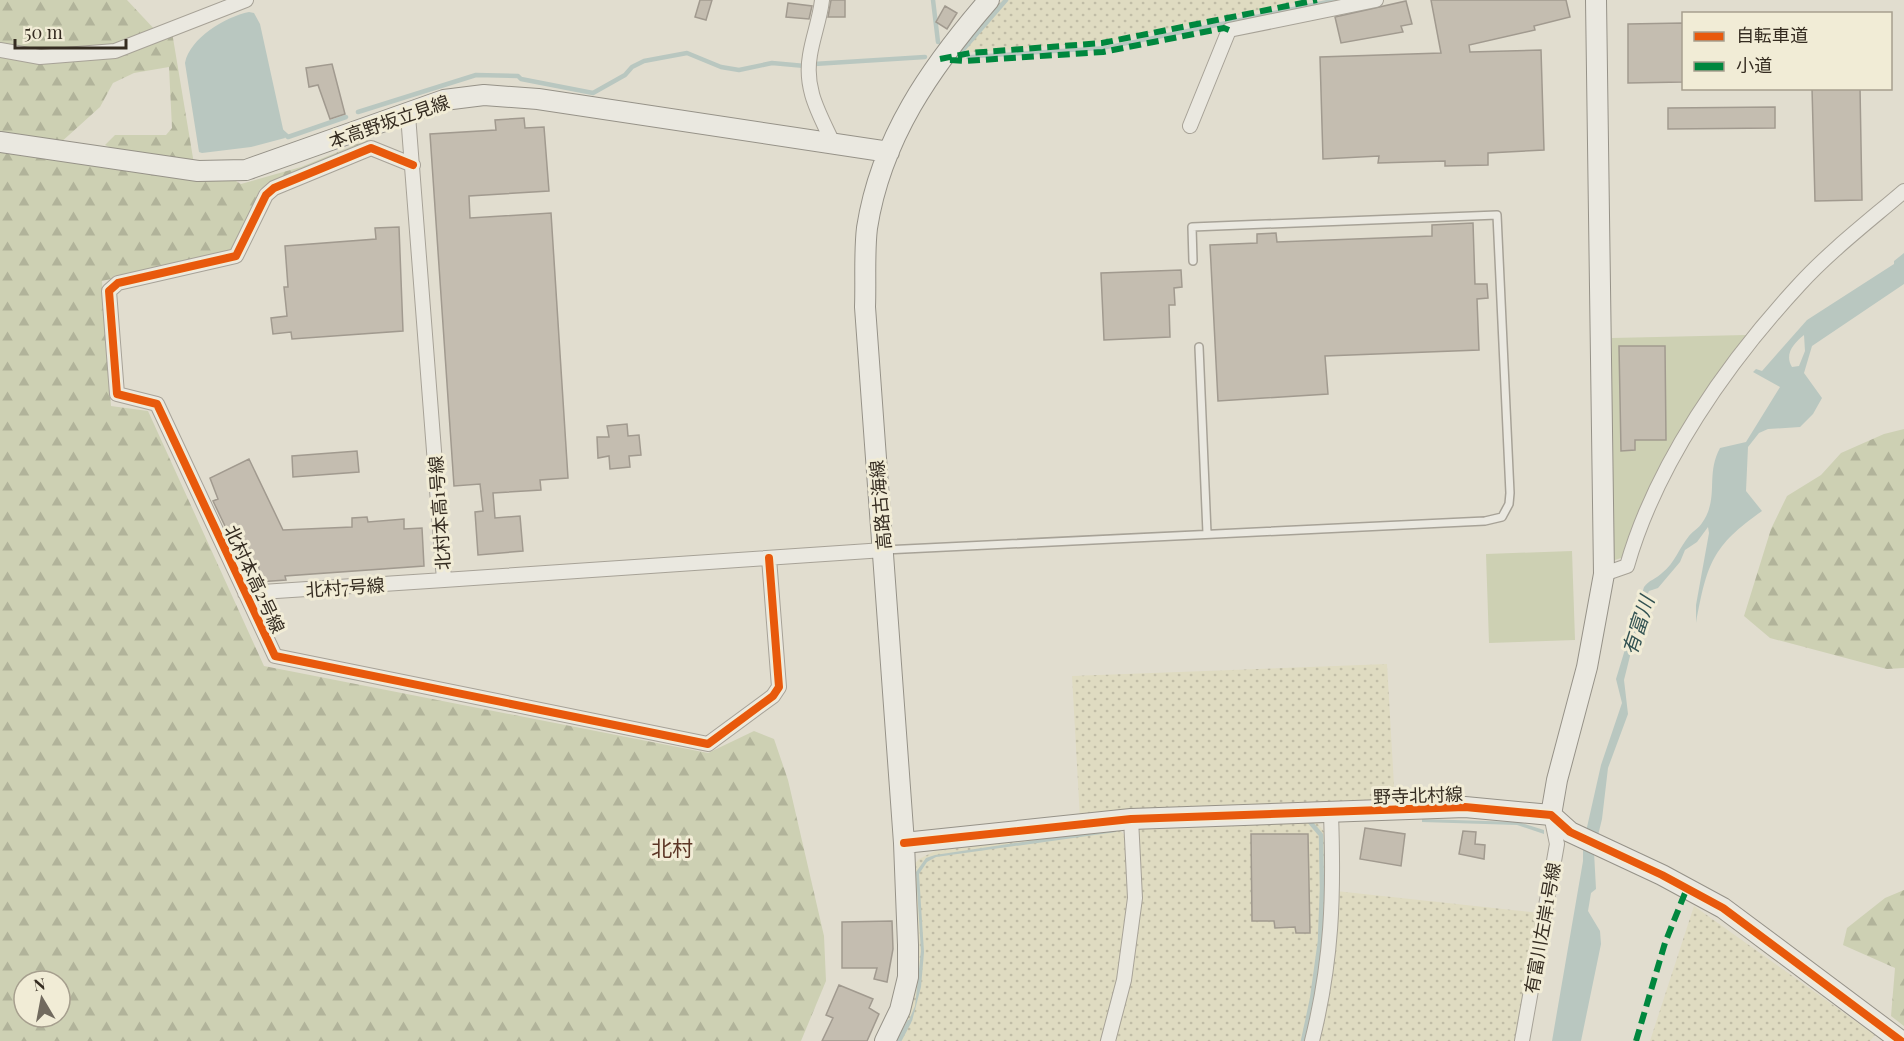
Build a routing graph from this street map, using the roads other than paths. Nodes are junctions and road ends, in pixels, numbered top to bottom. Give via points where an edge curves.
1 (246, 0) edge
2 (822, 0) edge
3 (989, 0) edge
4 (1376, 0) edge
5 (1596, 0) edge
6 (0, 50) edge
7 (408, 115) junction
8 (1190, 126) dead end
9 (0, 142) edge
10 (833, 143) junction
11 (889, 152) junction
12 (413, 165) junction
13 (1904, 191) edge
14 (1193, 261) dead end
15 (1199, 347) dead end
16 (1207, 534) junction
17 (884, 550) junction
18 (769, 558) junction
19 (1604, 574) junction
20 (444, 580) junction
21 (245, 593) junction
22 (1331, 814) junction
23 (1551, 815) junction
24 (1131, 819) junction
25 (904, 843) junction
26 (1889, 1037) edge
27 (885, 1041) edge
28 (1108, 1041) edge
29 (1312, 1041) edge
30 (1522, 1041) edge

1 - 6 street via 115,51 40,57
2 - 10 street via 810,52 809,90
3 - 11 street, 高路古海線 via 948,47 919,90 895,132
4 - 8 street via 1229,30
5 - 19 street
7 - 9 street, 本高野坂立見線 via 246,170 198,171
7 - 10 street, 本高野坂立見線 via 444,100 484,95 538,99
7 - 12 street, 北村本高1号線
10 - 11 street, 本高野坂立見線
11 - 17 street, 高路古海線 via 867,228 866,307
12 - 20 street, 北村本高1号線
12 - 21 street, 北村本高2号線 via 371,148 274,188 266,195 236,256 118,283 110,291 117,394 157,404
13 - 19 street via 1800,284 1752,340 1660,482 1627,566
14 - 16 lane via 1192,227 1497,215 1510,493 1502,518
15 - 16 lane
16 - 17 lane
17 - 18 street, 北村本高1号線
17 - 25 street, 高路古海線
18 - 20 street, 北村本高1号線
18 - 21 street, 北村本高2号線 via 779,687 773,696 708,744 275,656
19 - 23 street via 1587,667
20 - 21 street, 北村7号線
22 - 23 street, 野寺北村線 via 1465,807
22 - 24 street, 野寺北村線
22 - 29 street via 1334,900 1328,961
23 - 26 street via 1570,832 1722,908
23 - 30 street, 有富川左岸1号線 via 1557,844
24 - 25 street, 野寺北村線
24 - 28 street via 1135,898 1124,980
25 - 27 street, 高路古海線 via 908,977 900,1010

